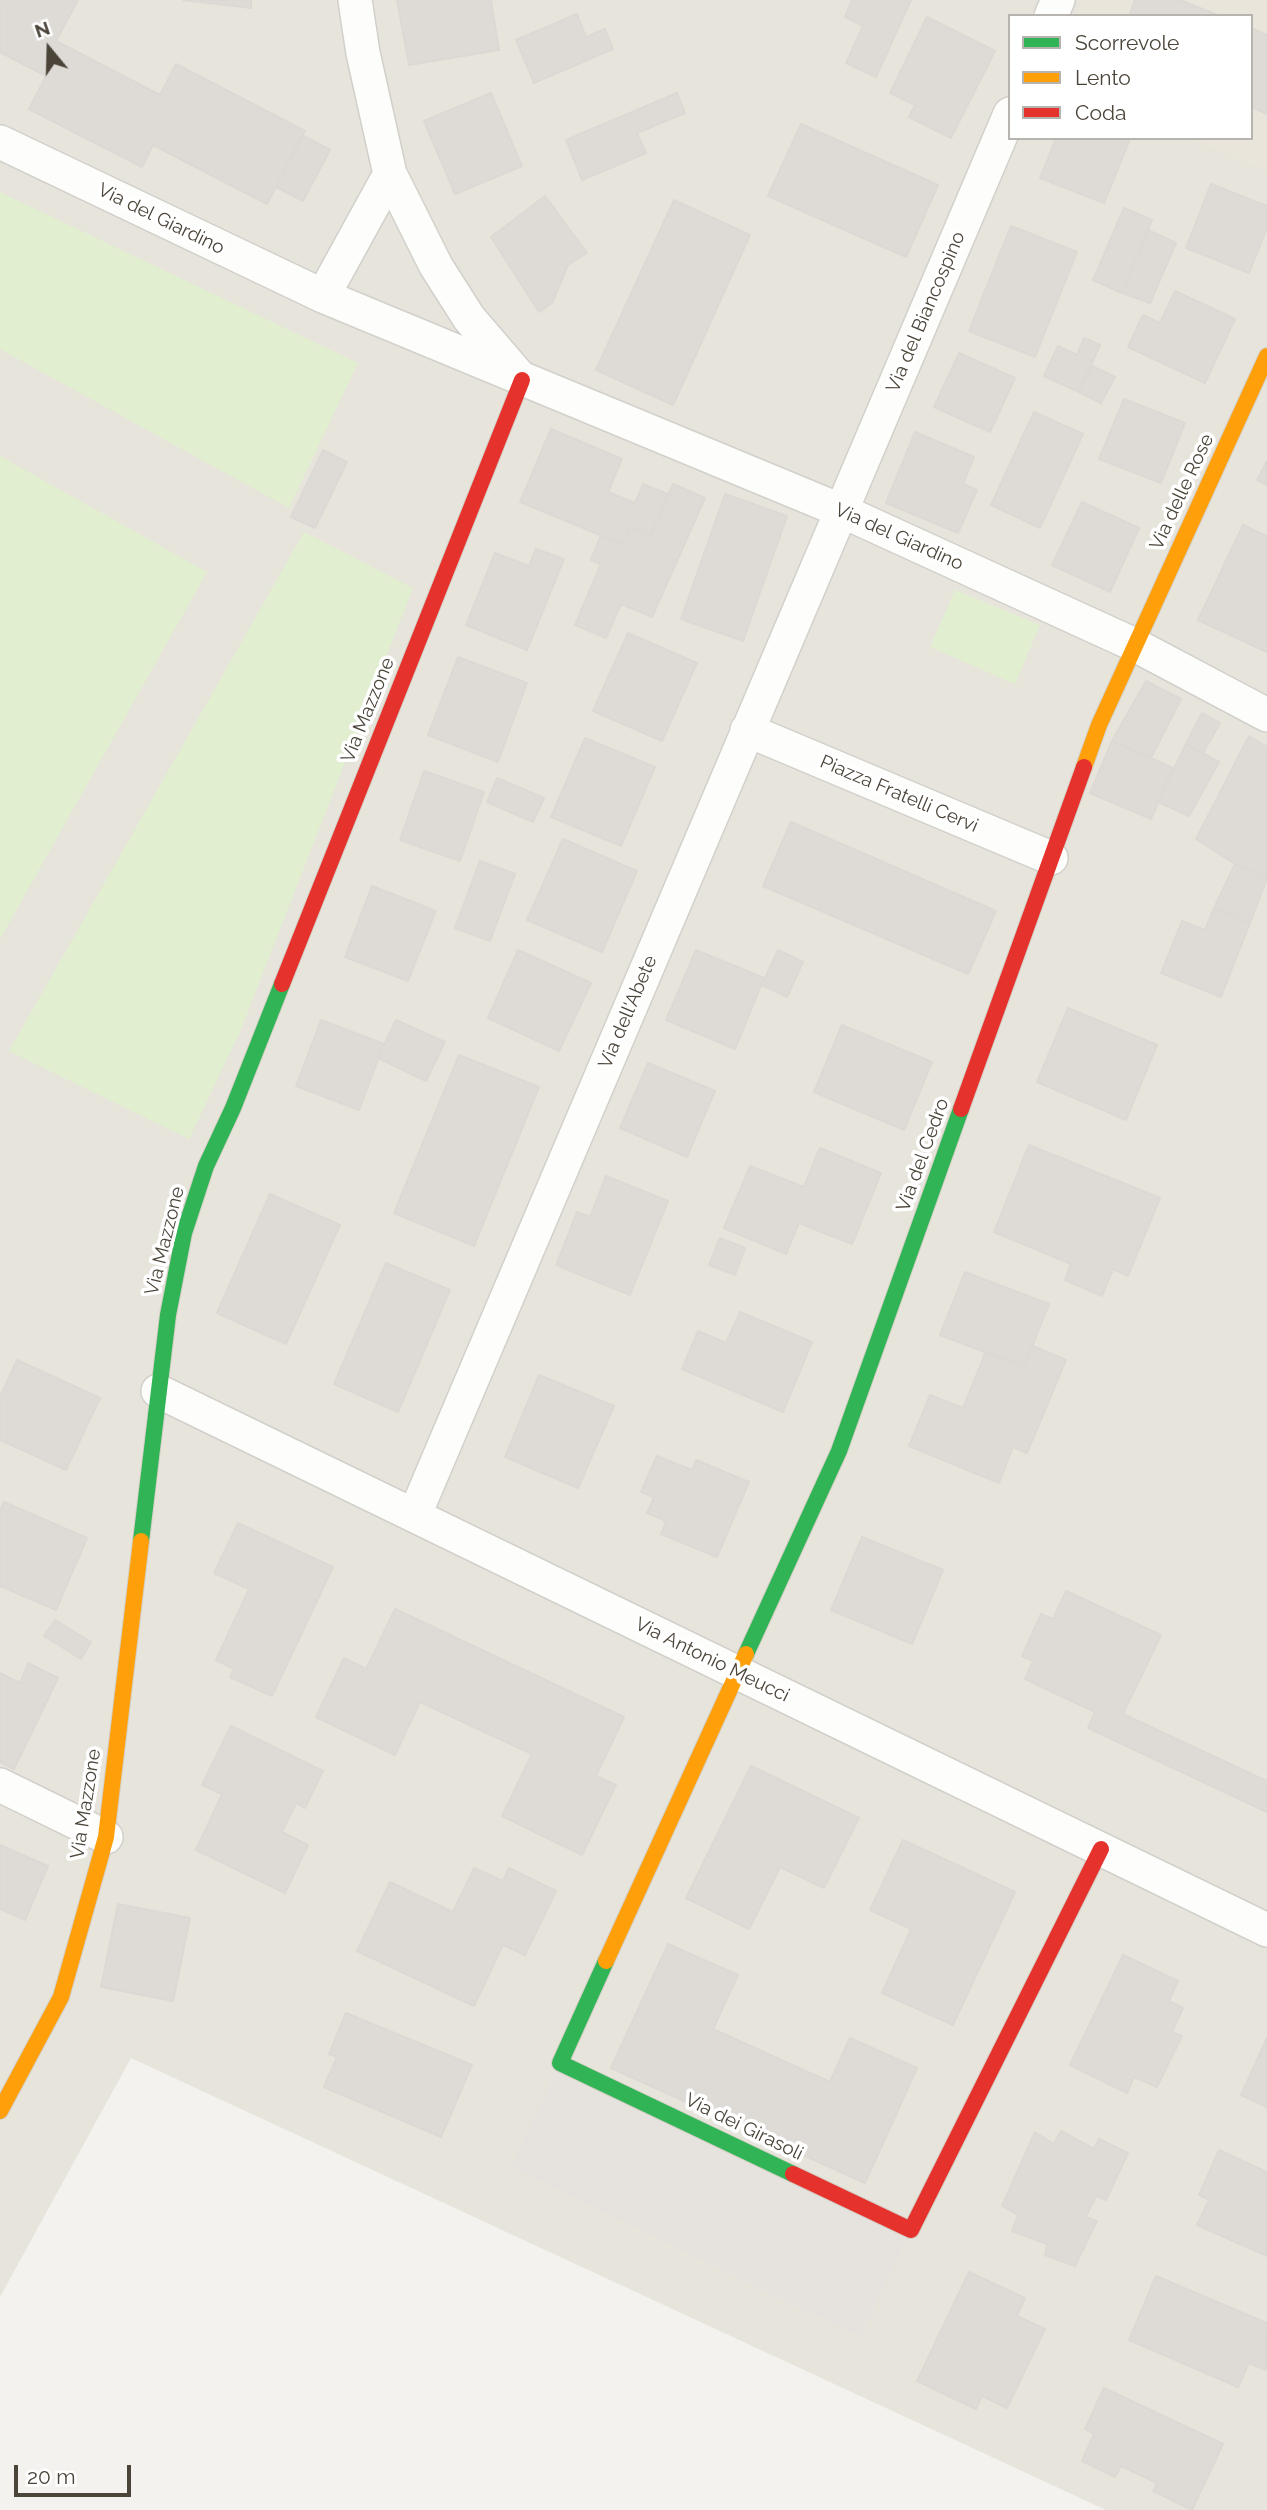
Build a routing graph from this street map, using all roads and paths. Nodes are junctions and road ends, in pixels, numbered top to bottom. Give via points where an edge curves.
1 (355, 0) edge
2 (1008, 119) edge
3 (0, 142) edge
4 (390, 174) junction
5 (323, 296) junction
6 (1267, 356) edge
7 (522, 380) junction
8 (842, 511) junction
9 (1135, 645) junction
10 (1267, 715) edge
11 (747, 730) junction
12 (1051, 858) junction
13 (158, 1391) junction
14 (415, 1514) junction
15 (737, 1673) junction
16 (0, 1785) edge
17 (106, 1837) junction
18 (1101, 1849) junction
19 (1267, 1930) edge
20 (1, 2109) edge

1 - 4 street, Via del Giardino via 362,53
2 - 8 street, Via del Biancospino
3 - 5 street, Via del Giardino
4 - 5 street
4 - 7 street, Via del Giardino via 449,287
5 - 7 street, Via del Giardino
6 - 9 street, Via delle Rose
7 - 8 street, Via del Giardino
7 - 13 street, Via Mazzone via 206,1167 184,1233
8 - 9 street, Via del Giardino
8 - 11 street, Via dell'Abete
9 - 10 street, Via del Giardino
9 - 12 street, Via del Cedro via 1099,725
11 - 12 street, Piazza Fratelli Cervi
11 - 14 street, Via dell'Abete
12 - 15 street, Via del Cedro via 839,1451
13 - 14 street, Via Antonio Meucci
13 - 17 street, Via Mazzone
14 - 15 street, Via Antonio Meucci
15 - 18 street, Via Antonio Meucci
15 - 18 street, Via dei Girasoli via 560,2063 911,2230
16 - 17 street
17 - 20 street, Via Mazzone via 61,1997
18 - 19 street, Via Antonio Meucci

